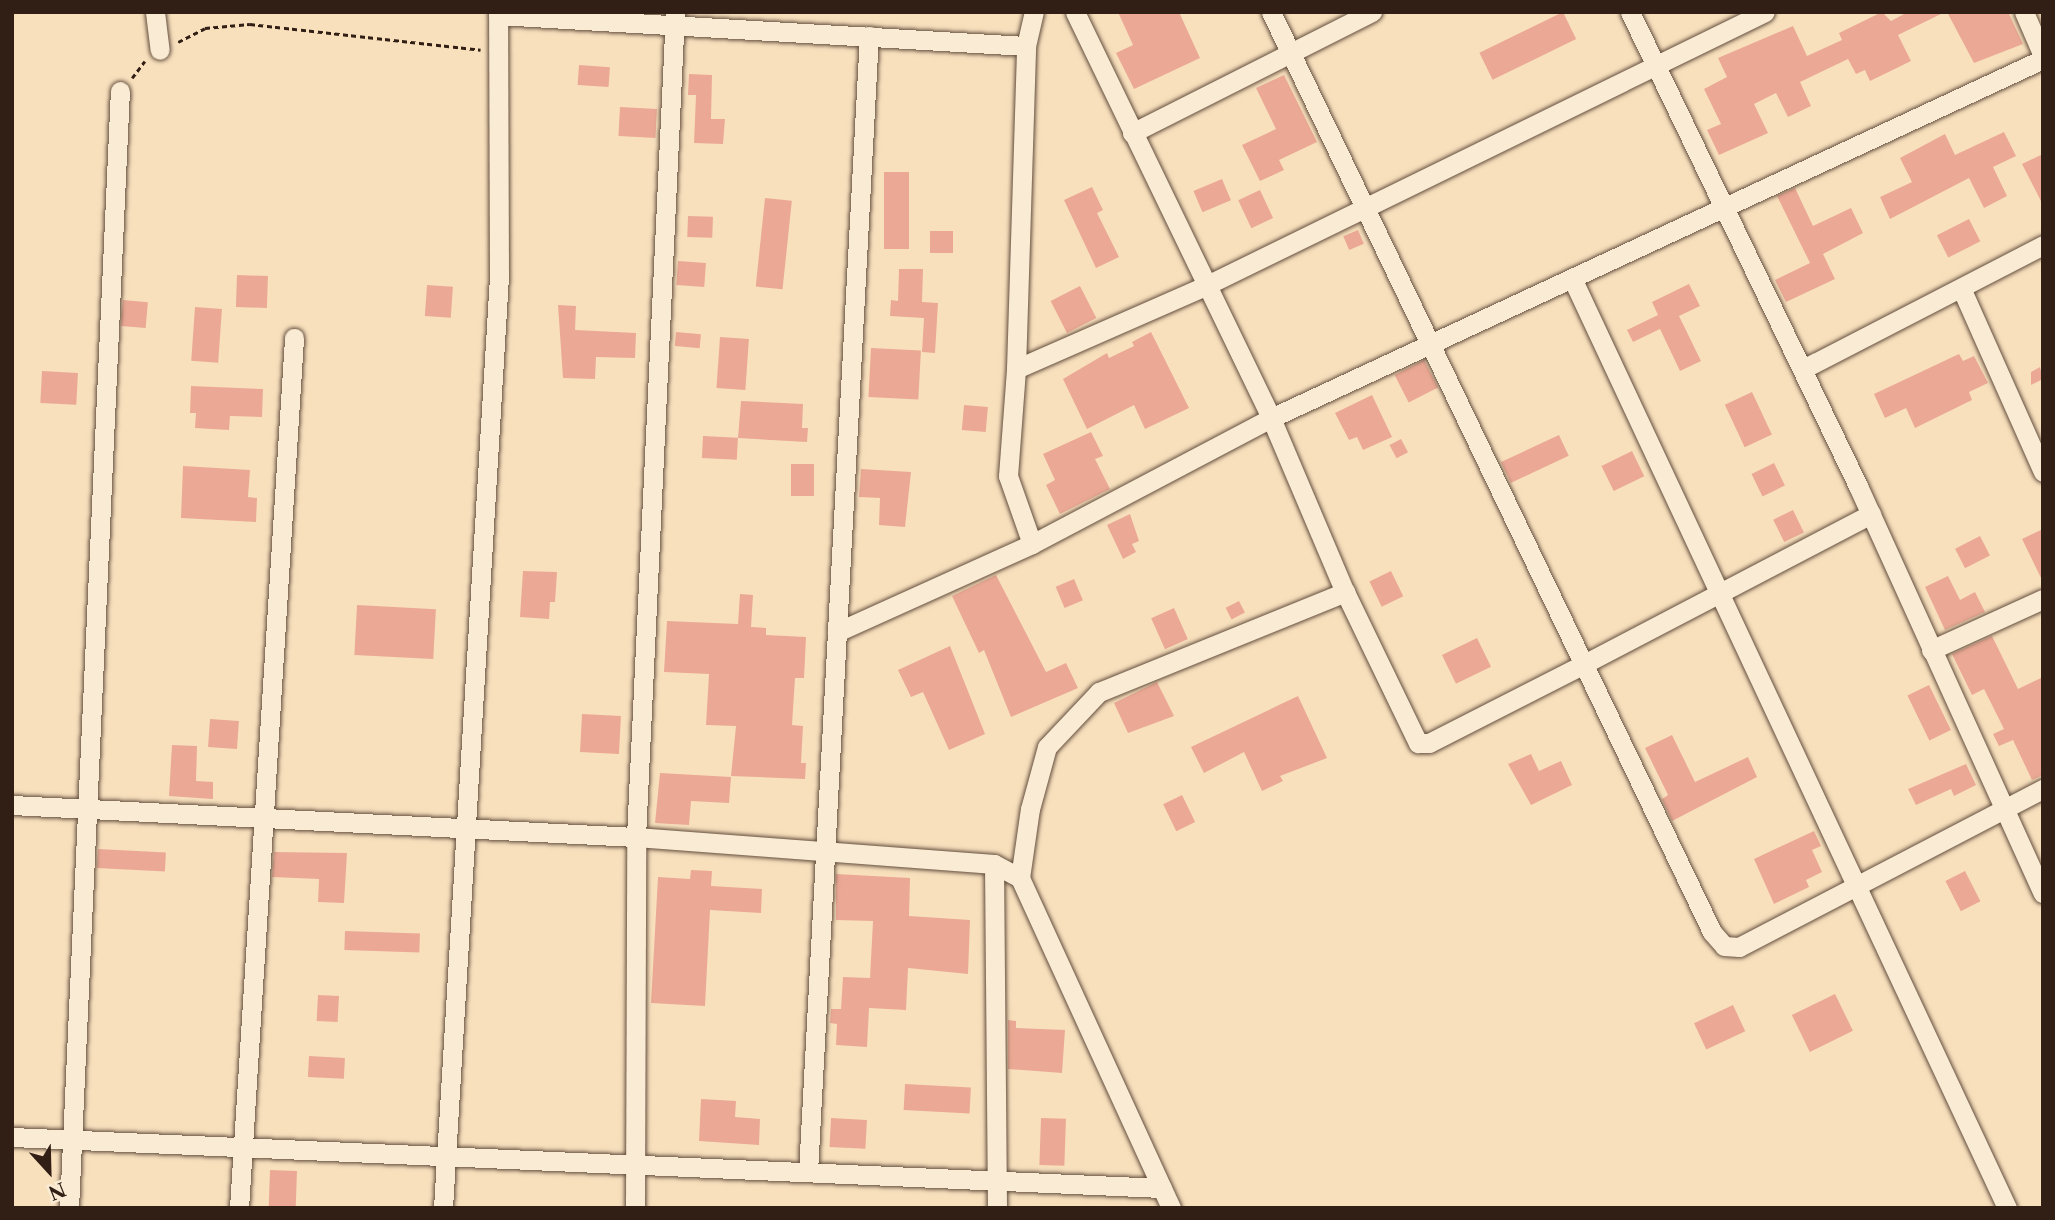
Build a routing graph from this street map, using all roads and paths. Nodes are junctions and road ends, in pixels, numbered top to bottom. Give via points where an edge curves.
1 (155, 12) edge
2 (1034, 12) edge
3 (1075, 12) edge
4 (1272, 12) edge
5 (1372, 12) edge
6 (1630, 12) edge
7 (1765, 12) edge
8 (2024, 12) edge
9 (498, 13) edge
10 (674, 19) edge
11 (869, 36) junction
12 (1026, 46) junction
13 (160, 50) junction
14 (498, 51) junction
15 (1292, 53) junction
16 (2043, 57) edge
17 (1654, 66) junction
18 (120, 91) joint
19 (1132, 133) junction
20 (1366, 206) junction
21 (1726, 206) junction
22 (2043, 245) edge
23 (1572, 278) junction
24 (1205, 286) junction
25 (1962, 290) junction
26 (294, 338) dead end
27 (1429, 343) junction
28 (1016, 369) junction
29 (1803, 369) junction
30 (1271, 418) junction
31 (2043, 472) edge
32 (1871, 514) junction
33 (1032, 544) junction
34 (1345, 592) junction
35 (1719, 595) junction
36 (2043, 599) edge
37 (836, 632) junction
38 (1931, 650) junction
39 (1584, 664) junction
40 (2043, 789) edge
41 (12, 805) edge
42 (2004, 808) junction
43 (88, 809) junction
44 (265, 817) junction
45 (464, 828) junction
46 (636, 837) junction
47 (824, 853) junction
48 (994, 864) junction
49 (1020, 878) junction
50 (1854, 886) junction
51 (2043, 893) edge
52 (12, 1137) edge
53 (72, 1139) junction
54 (244, 1149) junction
55 (447, 1157) junction
56 (635, 1165) junction
57 (808, 1172) junction
58 (998, 1181) junction
59 (1162, 1188) junction
60 (69, 1208) edge
61 (239, 1208) edge
62 (443, 1208) edge
63 (635, 1208) edge
64 (997, 1208) edge
65 (1171, 1208) edge
66 (2007, 1208) edge

1 - 13 street
2 - 12 street
3 - 19 street
4 - 15 street
5 - 15 street
6 - 17 street
7 - 17 street
8 - 16 street
9 - 10 street
9 - 14 street
10 - 11 street
10 - 46 street
11 - 12 street
11 - 37 street
12 - 28 street
13 - 14 path via 205,28 250,24
13 - 18 path via 150,55
14 - 45 street via 499,276
15 - 19 street
15 - 20 street
16 - 21 street
17 - 20 street
17 - 21 street
18 - 43 street
19 - 24 street
20 - 24 street
20 - 27 street
21 - 23 street
21 - 29 street
22 - 25 street
23 - 27 street
23 - 35 street
24 - 28 street
24 - 30 street
25 - 29 street
25 - 31 street
26 - 44 street
27 - 30 street
27 - 39 street
28 - 33 street via 1008,476
29 - 32 street
30 - 33 street
30 - 34 street
32 - 35 street
32 - 38 street
33 - 37 street
34 - 39 street via 1418,743 1429,743
34 - 49 street via 1099,692 1047,747 1030,809
35 - 39 street
35 - 50 street
36 - 38 street
37 - 47 street
38 - 42 street
39 - 50 street via 1712,932 1724,946 1739,947
40 - 42 street
41 - 43 street
42 - 50 street
42 - 51 street
43 - 44 street
43 - 53 street
44 - 45 street
44 - 54 street
45 - 46 street
45 - 55 street
46 - 47 street
46 - 56 street
47 - 48 street
47 - 57 street
48 - 49 street
48 - 58 street
49 - 59 street
50 - 66 street
52 - 53 street
53 - 54 street
53 - 60 street
54 - 55 street
54 - 61 street
55 - 56 street
55 - 62 street
56 - 57 street
56 - 63 street
57 - 58 street
58 - 59 street
58 - 64 street
59 - 65 street

